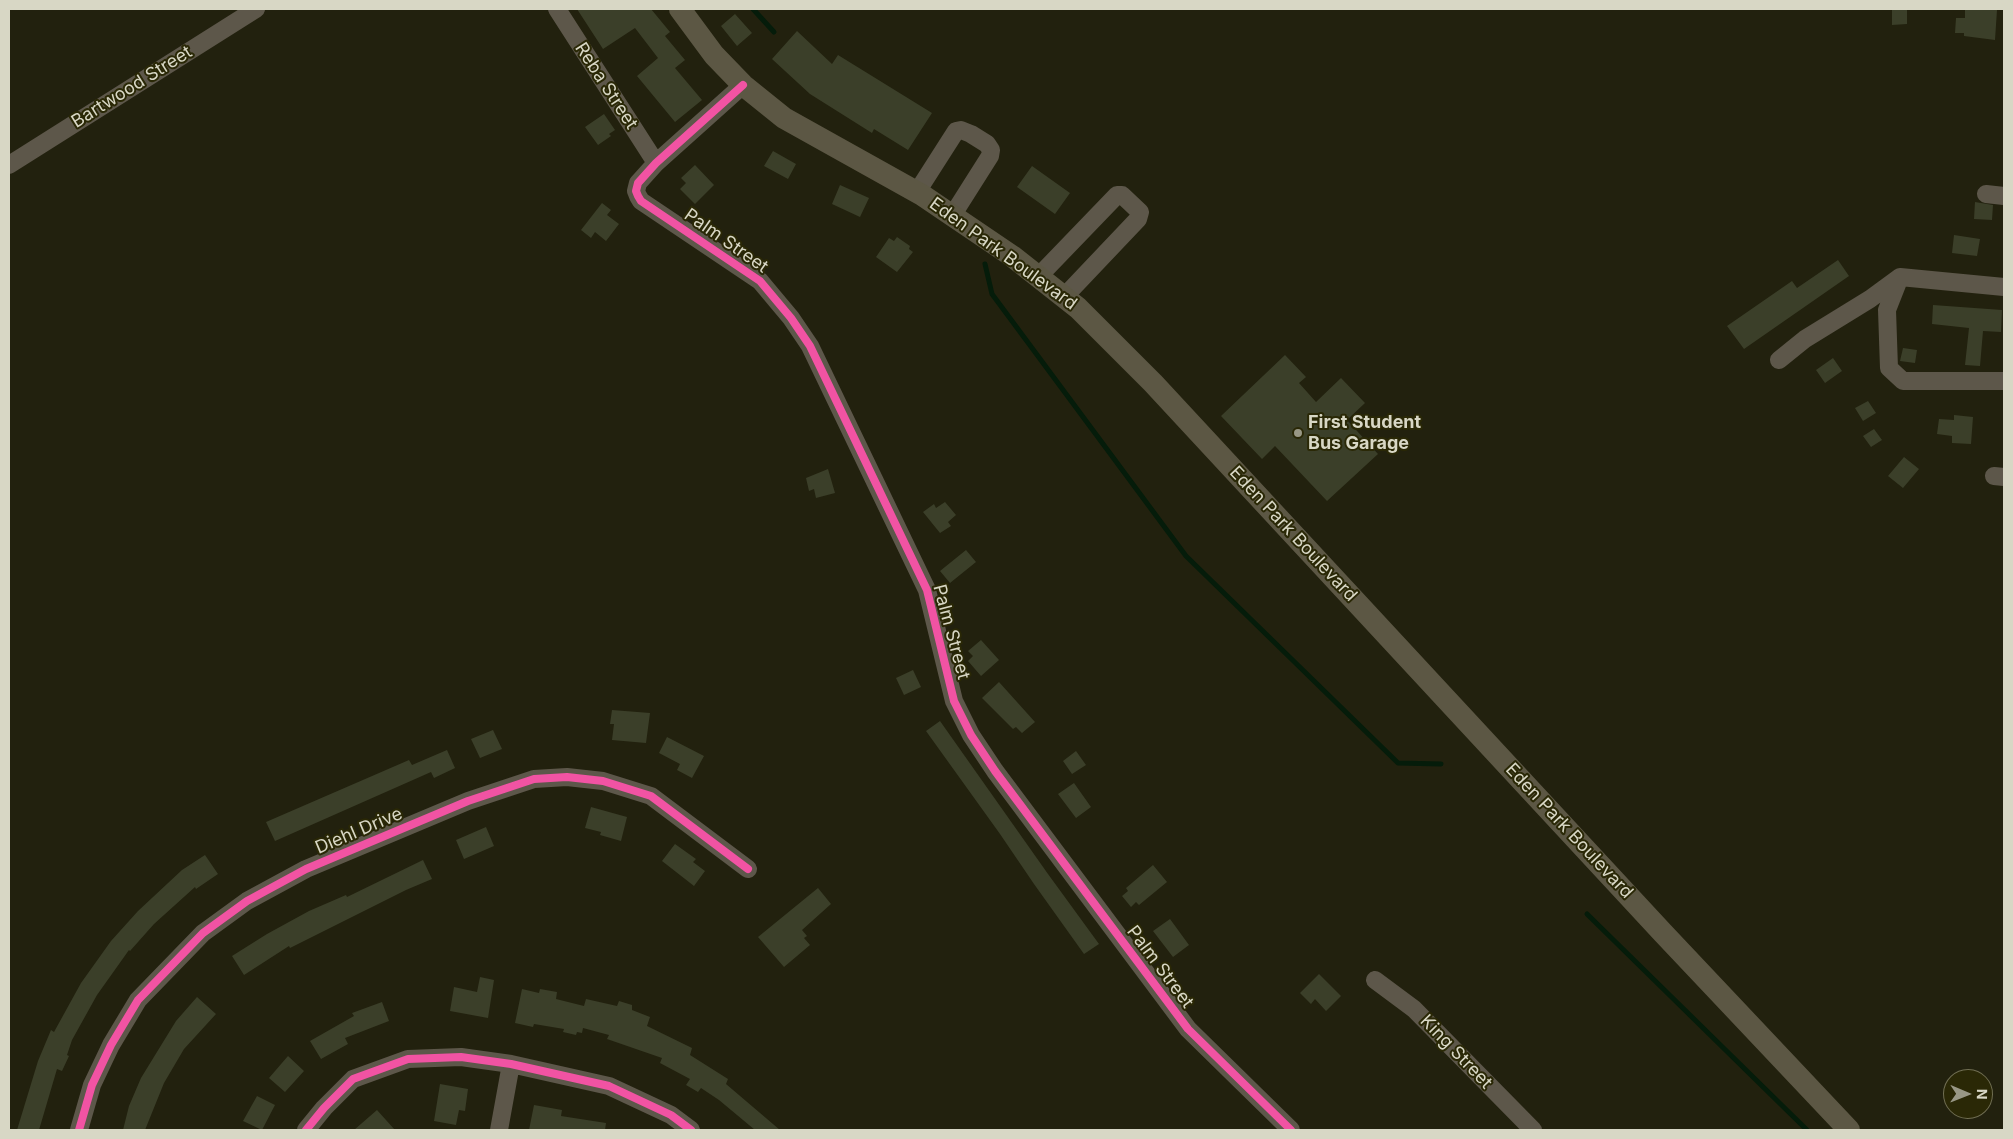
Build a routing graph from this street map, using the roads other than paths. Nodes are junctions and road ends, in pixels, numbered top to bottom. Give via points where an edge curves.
1 (256, 9) edge
2 (556, 9) edge
3 (680, 9) edge
4 (743, 85) junction
5 (656, 162) junction
6 (9, 165) edge
7 (917, 192) junction
8 (1986, 194) dead end
9 (2004, 196) edge
10 (952, 216) junction
11 (1038, 276) junction
12 (1900, 277) junction
13 (2004, 288) edge
14 (1064, 297) junction
15 (1779, 360) dead end
16 (2004, 381) edge
17 (748, 869) dead end
18 (1375, 980) dead end
19 (511, 1064) junction
20 (79, 1130) edge
21 (306, 1130) edge
22 (499, 1130) edge
23 (691, 1130) edge
24 (1291, 1130) edge
25 (1533, 1130) edge
26 (1849, 1130) edge

1 - 6 street, Bartwood Street
2 - 5 street, Reba Street
3 - 4 main road, Eden Park Boulevard via 714,55
4 - 5 street, Palm Street
4 - 7 main road, Eden Park Boulevard via 784,118
5 - 24 street, Palm Street via 638,183 636,191 641,201 760,281 792,318 810,346 927,590 954,701 971,735 1188,1029
7 - 10 main road, Eden Park Boulevard
7 - 10 street via 956,132 961,130 987,144 990,156
8 - 9 street
10 - 11 main road, Eden Park Boulevard
11 - 14 main road, Eden Park Boulevard
11 - 14 street via 1116,195 1122,195 1140,212 1138,219
12 - 13 street
12 - 15 street
12 - 16 street via 1887,310 1889,368 1903,381
14 - 26 main road, Eden Park Boulevard via 1153,383
17 - 20 street, Diehl Drive via 651,796 603,781 567,777 534,779 468,801 306,869 247,901 203,933 138,1000 92,1085
18 - 25 street, King Street via 1414,1009
19 - 21 street via 461,1057 408,1059 353,1079
19 - 22 street
19 - 23 street via 609,1086 671,1115

